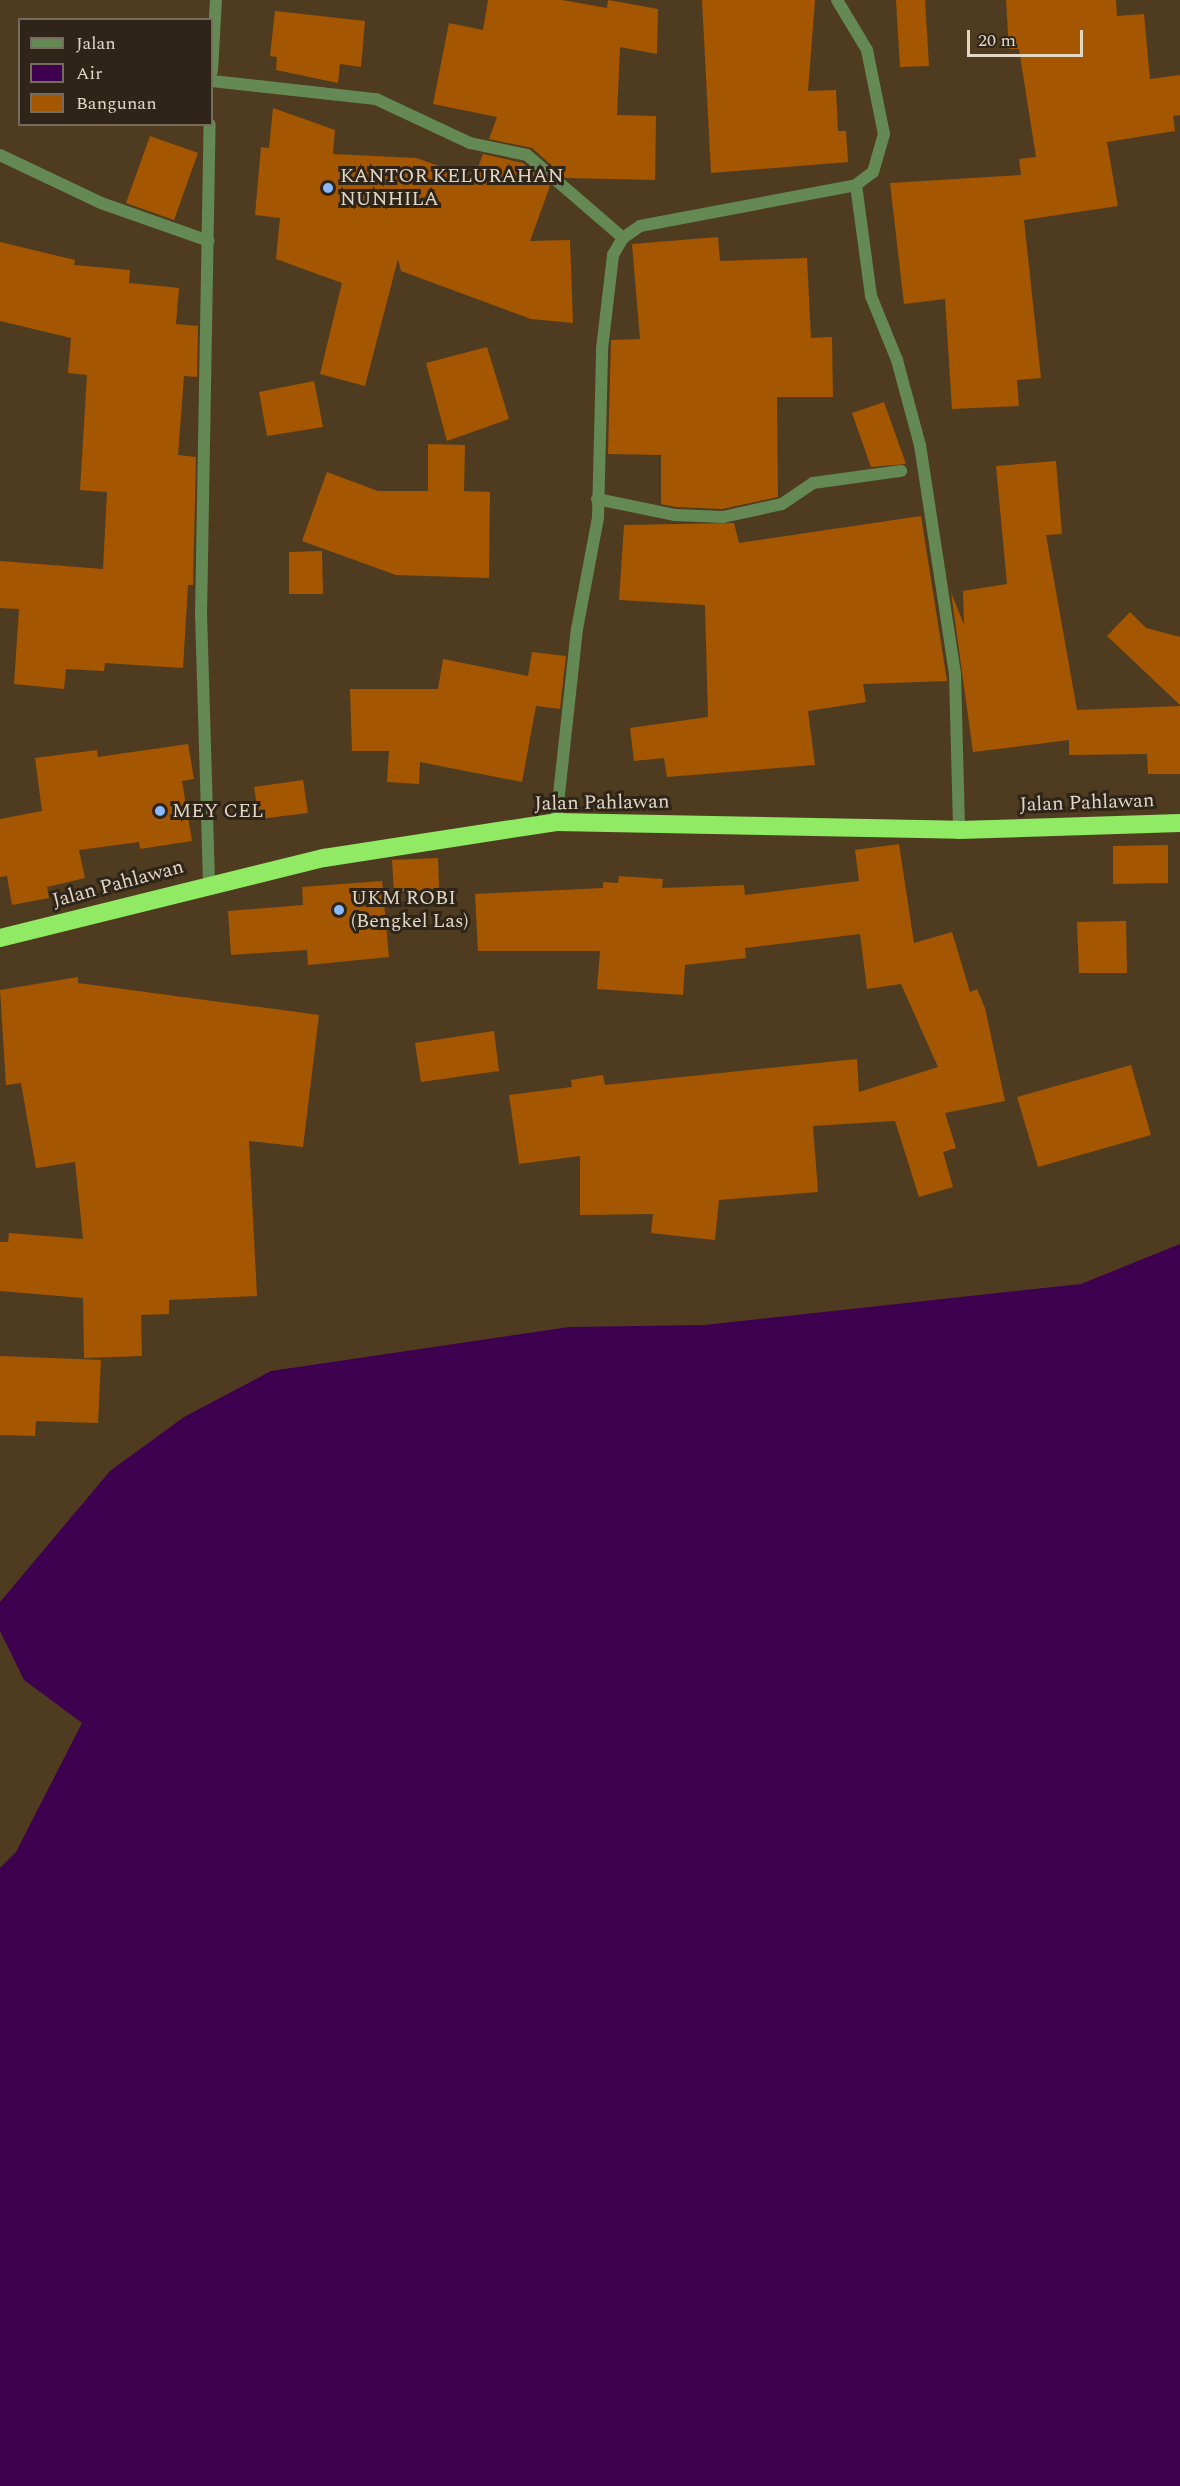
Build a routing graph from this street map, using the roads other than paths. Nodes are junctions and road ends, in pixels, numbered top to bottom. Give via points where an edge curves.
1 (216, 0) edge
2 (837, 0) edge
3 (213, 53) edge
4 (213, 81) edge
5 (210, 126) edge
6 (0, 155) edge
7 (856, 185) junction
8 (623, 238) junction
9 (209, 242) junction
10 (901, 471) dead end
11 (597, 499) junction
12 (556, 822) junction
13 (1180, 823) edge
14 (958, 830) junction
15 (209, 882) junction
16 (0, 939) edge

1 - 3 street
2 - 7 street via 867,50 884,134 873,172
4 - 8 street via 376,99 470,143 527,155
5 - 9 street
6 - 9 street via 101,203
7 - 8 street via 640,226
7 - 14 street via 871,296 897,360 920,445 955,674
8 - 11 street via 606,286
9 - 15 street via 201,616
10 - 11 street via 813,483 782,504 723,517 675,515
11 - 12 street
12 - 14 highway, Jalan Pahlawan
12 - 15 highway, Jalan Pahlawan via 324,858
13 - 14 highway, Jalan Pahlawan
15 - 16 highway, Jalan Pahlawan

